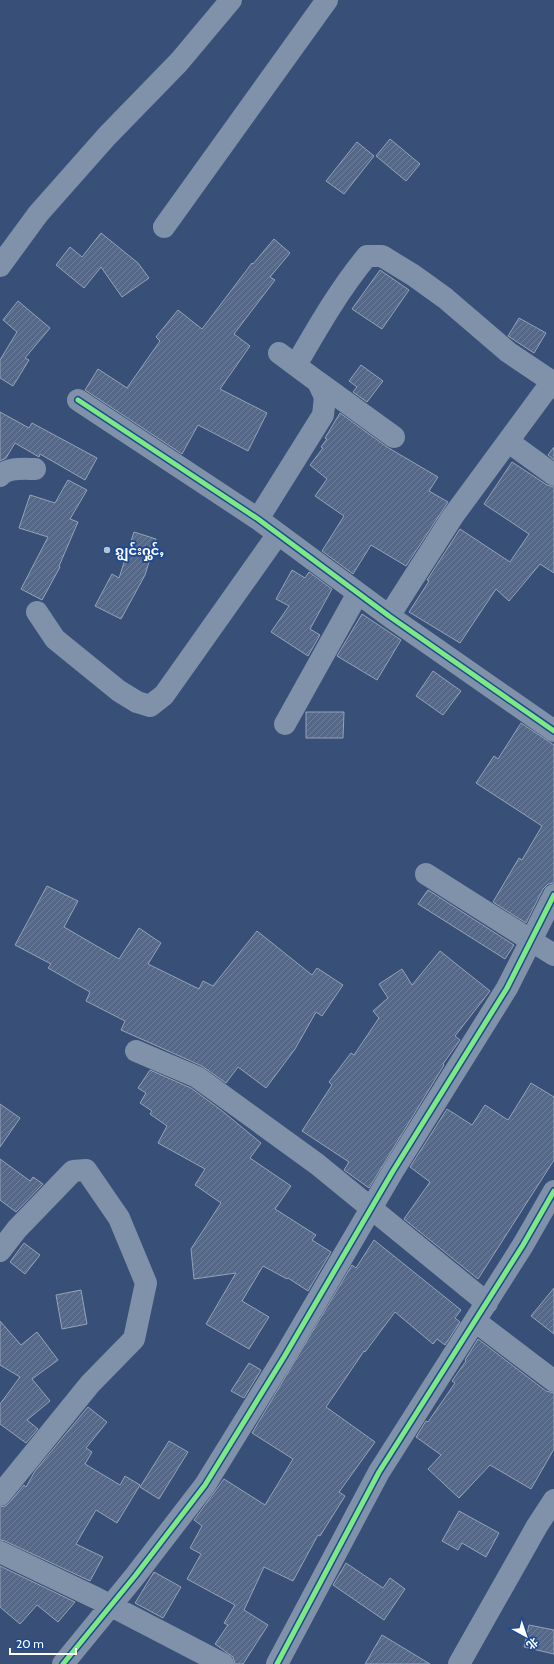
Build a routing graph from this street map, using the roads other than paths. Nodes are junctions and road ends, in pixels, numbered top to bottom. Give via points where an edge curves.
1 (231, 0) edge
2 (327, 0) edge
3 (164, 227) dead end
4 (0, 266) edge
5 (318, 382) junction
6 (554, 384) edge
7 (78, 400) dead end
8 (394, 437) dead end
9 (509, 442) junction
10 (35, 469) dead end
11 (554, 475) edge
12 (0, 476) edge
13 (258, 519) junction
14 (278, 534) junction
15 (358, 593) junction
16 (37, 612) dead end
17 (389, 616) junction
18 (285, 724) dead end
19 (554, 731) edge
20 (426, 874) dead end
21 (554, 895) edge
22 (531, 941) junction
23 (554, 956) edge
24 (136, 1051) dead end
25 (554, 1191) edge
26 (371, 1209) junction
27 (0, 1251) edge
28 (487, 1303) junction
29 (475, 1321) junction
30 (554, 1381) edge
31 (0, 1495) edge
32 (554, 1500) edge
33 (0, 1552) edge
34 (111, 1606) junction
35 (63, 1664) edge
36 (223, 1664) edge
37 (277, 1664) edge
38 (458, 1664) edge

1 - 4 street via 179,62 107,136 38,214
2 - 3 street
5 - 6 street via 287,359 322,318 346,281 367,256 382,256 446,298 508,352
5 - 8 street
5 - 13 street via 325,397 323,415
6 - 9 street via 545,391
7 - 13 street
9 - 11 street
9 - 17 street via 453,516
10 - 12 street via 14,470
13 - 14 street
14 - 15 street
14 - 16 street via 164,695 150,706 137,702 119,691 56,639
15 - 17 street
15 - 18 street
17 - 19 street
20 - 22 street
21 - 22 street
22 - 23 street
22 - 26 street via 507,988
24 - 26 street via 196,1077 317,1164
25 - 28 street
26 - 28 street
26 - 34 street via 205,1485
27 - 31 street via 17,1229 73,1171 86,1170 119,1218 146,1283 134,1340 90,1384
28 - 29 street
29 - 30 street
29 - 37 street via 379,1472
32 - 38 street
33 - 34 street
34 - 35 street
34 - 36 street

